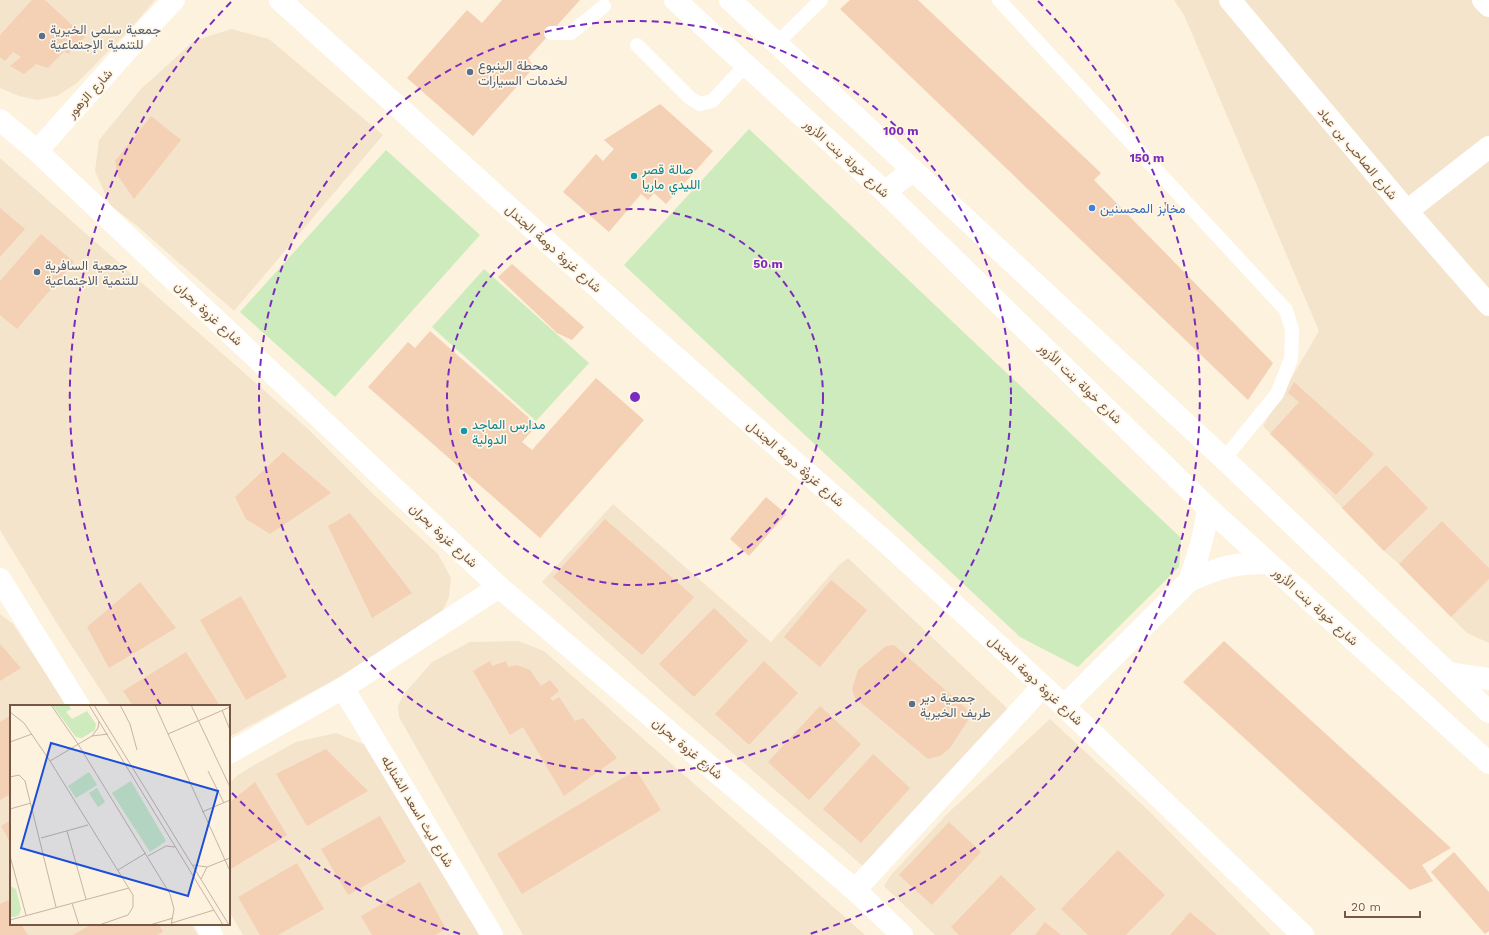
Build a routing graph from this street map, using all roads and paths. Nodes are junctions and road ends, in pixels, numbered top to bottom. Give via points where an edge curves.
1 (174, 0) edge
2 (280, 0) edge
3 (675, 0) edge
4 (730, 0) edge
5 (821, 0) edge
6 (999, 0) edge
7 (1230, 0) edge
8 (1483, 0) edge
9 (604, 2) edge
10 (1489, 6) edge
11 (551, 33) dead end
12 (777, 43) junction
13 (637, 45) dead end
14 (746, 65) junction
15 (0, 120) edge
16 (1489, 147) edge
17 (37, 151) junction
18 (913, 170) junction
19 (885, 192) junction
20 (1407, 211) junction
21 (1489, 305) edge
22 (1224, 459) junction
23 (1208, 508) junction
24 (1268, 563) junction
25 (0, 578) edge
26 (1189, 581) junction
27 (499, 587) junction
28 (1448, 674) junction
29 (1489, 679) edge
30 (1043, 686) junction
31 (343, 688) junction
32 (78, 705) edge
33 (1064, 706) junction
34 (1489, 712) edge
35 (230, 752) edge
36 (1489, 763) edge
37 (855, 890) junction
38 (207, 925) edge
39 (212, 935) edge
40 (492, 935) edge
41 (902, 935) edge
42 (1303, 935) edge

1 - 17 street, شارع الزهور
2 - 30 street, شارع غزوة دومة الجندل
3 - 14 street, شارع خولة بنت الأزور
4 - 12 street
5 - 12 lane
6 - 22 lane via 1286,310 1292,330 1291,360 1277,394
7 - 20 street, شارع الصاحب بن عباد
8 - 10 street
9 - 11 lane via 571,33
12 - 18 street
13 - 14 lane via 690,98 700,104 712,101
14 - 19 street, شارع خولة بنت الأزور
15 - 17 street, شارع غزوة بحران
16 - 20 street
17 - 27 street, شارع غزوة بحران
18 - 19 street
18 - 22 street
19 - 23 street, شارع خولة بنت الأزور
20 - 21 street, شارع الصاحب بن عباد
22 - 28 street
23 - 24 street, شارع خولة بنت الأزور
23 - 26 street via 1200,554
24 - 26 street via 1231,565
24 - 36 street, شارع خولة بنت الأزور
25 - 32 street
26 - 33 street
27 - 31 street
27 - 37 street, شارع غزوة بحران
28 - 29 street
28 - 34 street
30 - 33 street, شارع غزوة دومة الجندل
30 - 37 street
31 - 35 street
31 - 40 street, شارع ليث اسعد الشنابله
33 - 42 street, شارع غزوة دومة الجندل
37 - 41 street, شارع غزوة بحران
38 - 39 street

